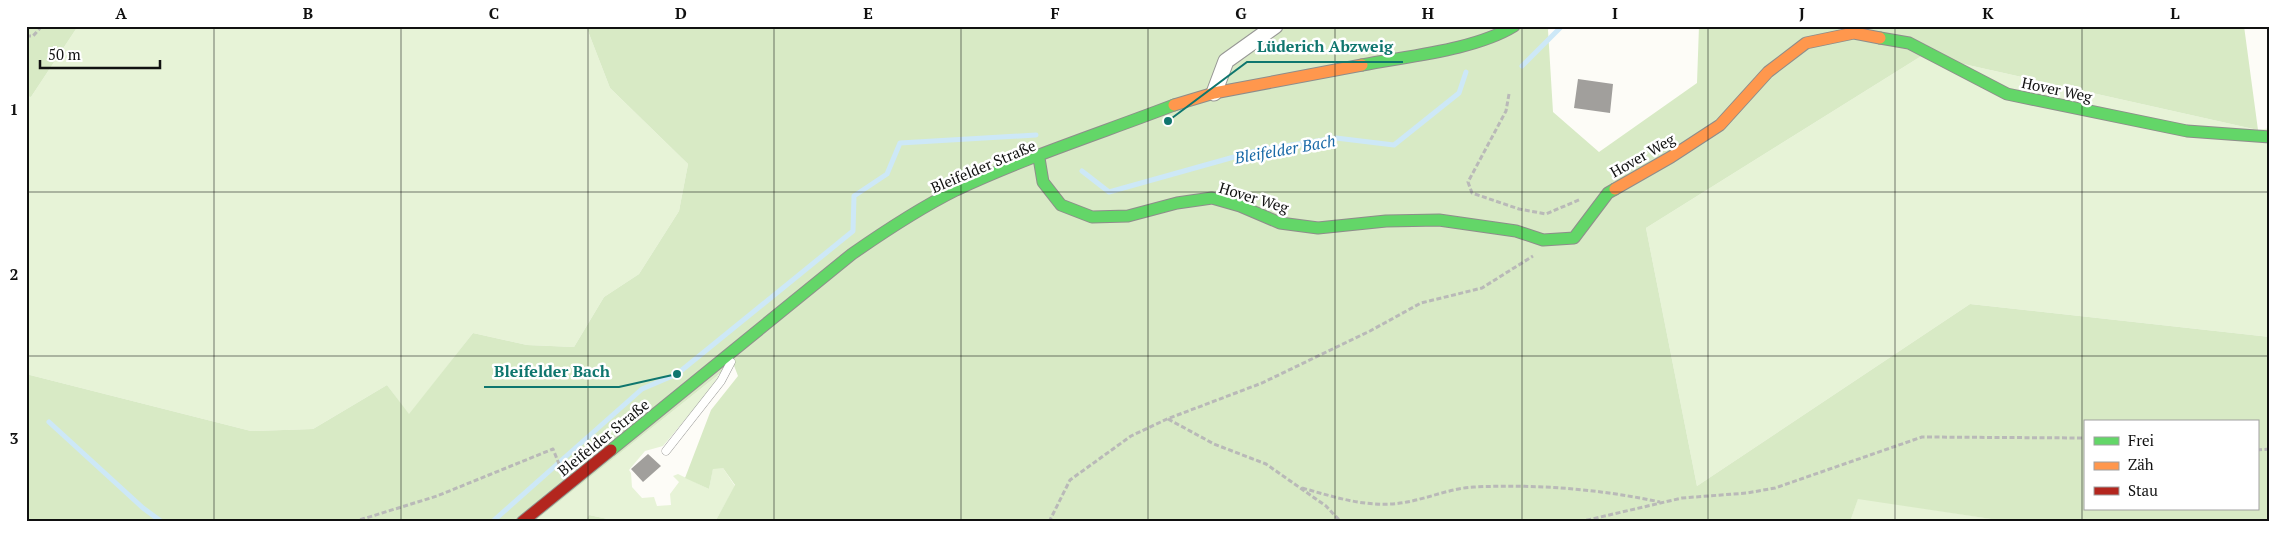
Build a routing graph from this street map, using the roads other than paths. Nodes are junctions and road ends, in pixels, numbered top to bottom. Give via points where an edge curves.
1 (1275, 26) edge
2 (1514, 26) edge
3 (1214, 93) junction
4 (2270, 137) edge
5 (1039, 158) junction
6 (742, 342) junction
7 (666, 451) dead end
8 (522, 522) edge

1 - 3 street via 1226,60
2 - 3 street, Bleifelder Straße via 1496,37 1475,42
3 - 5 street, Bleifelder Straße via 1177,104
4 - 5 street, Hover Weg via 2187,131 2007,94 1909,43 1854,33 1806,42 1768,72 1720,125 1608,193 1574,238 1543,240 1516,231 1439,220 1318,228 1280,223 1212,198 1128,216 1092,217 1061,205 1043,182
5 - 6 street, Bleifelder Straße via 955,191 880,234
6 - 7 lane via 721,381
6 - 8 street, Bleifelder Straße

